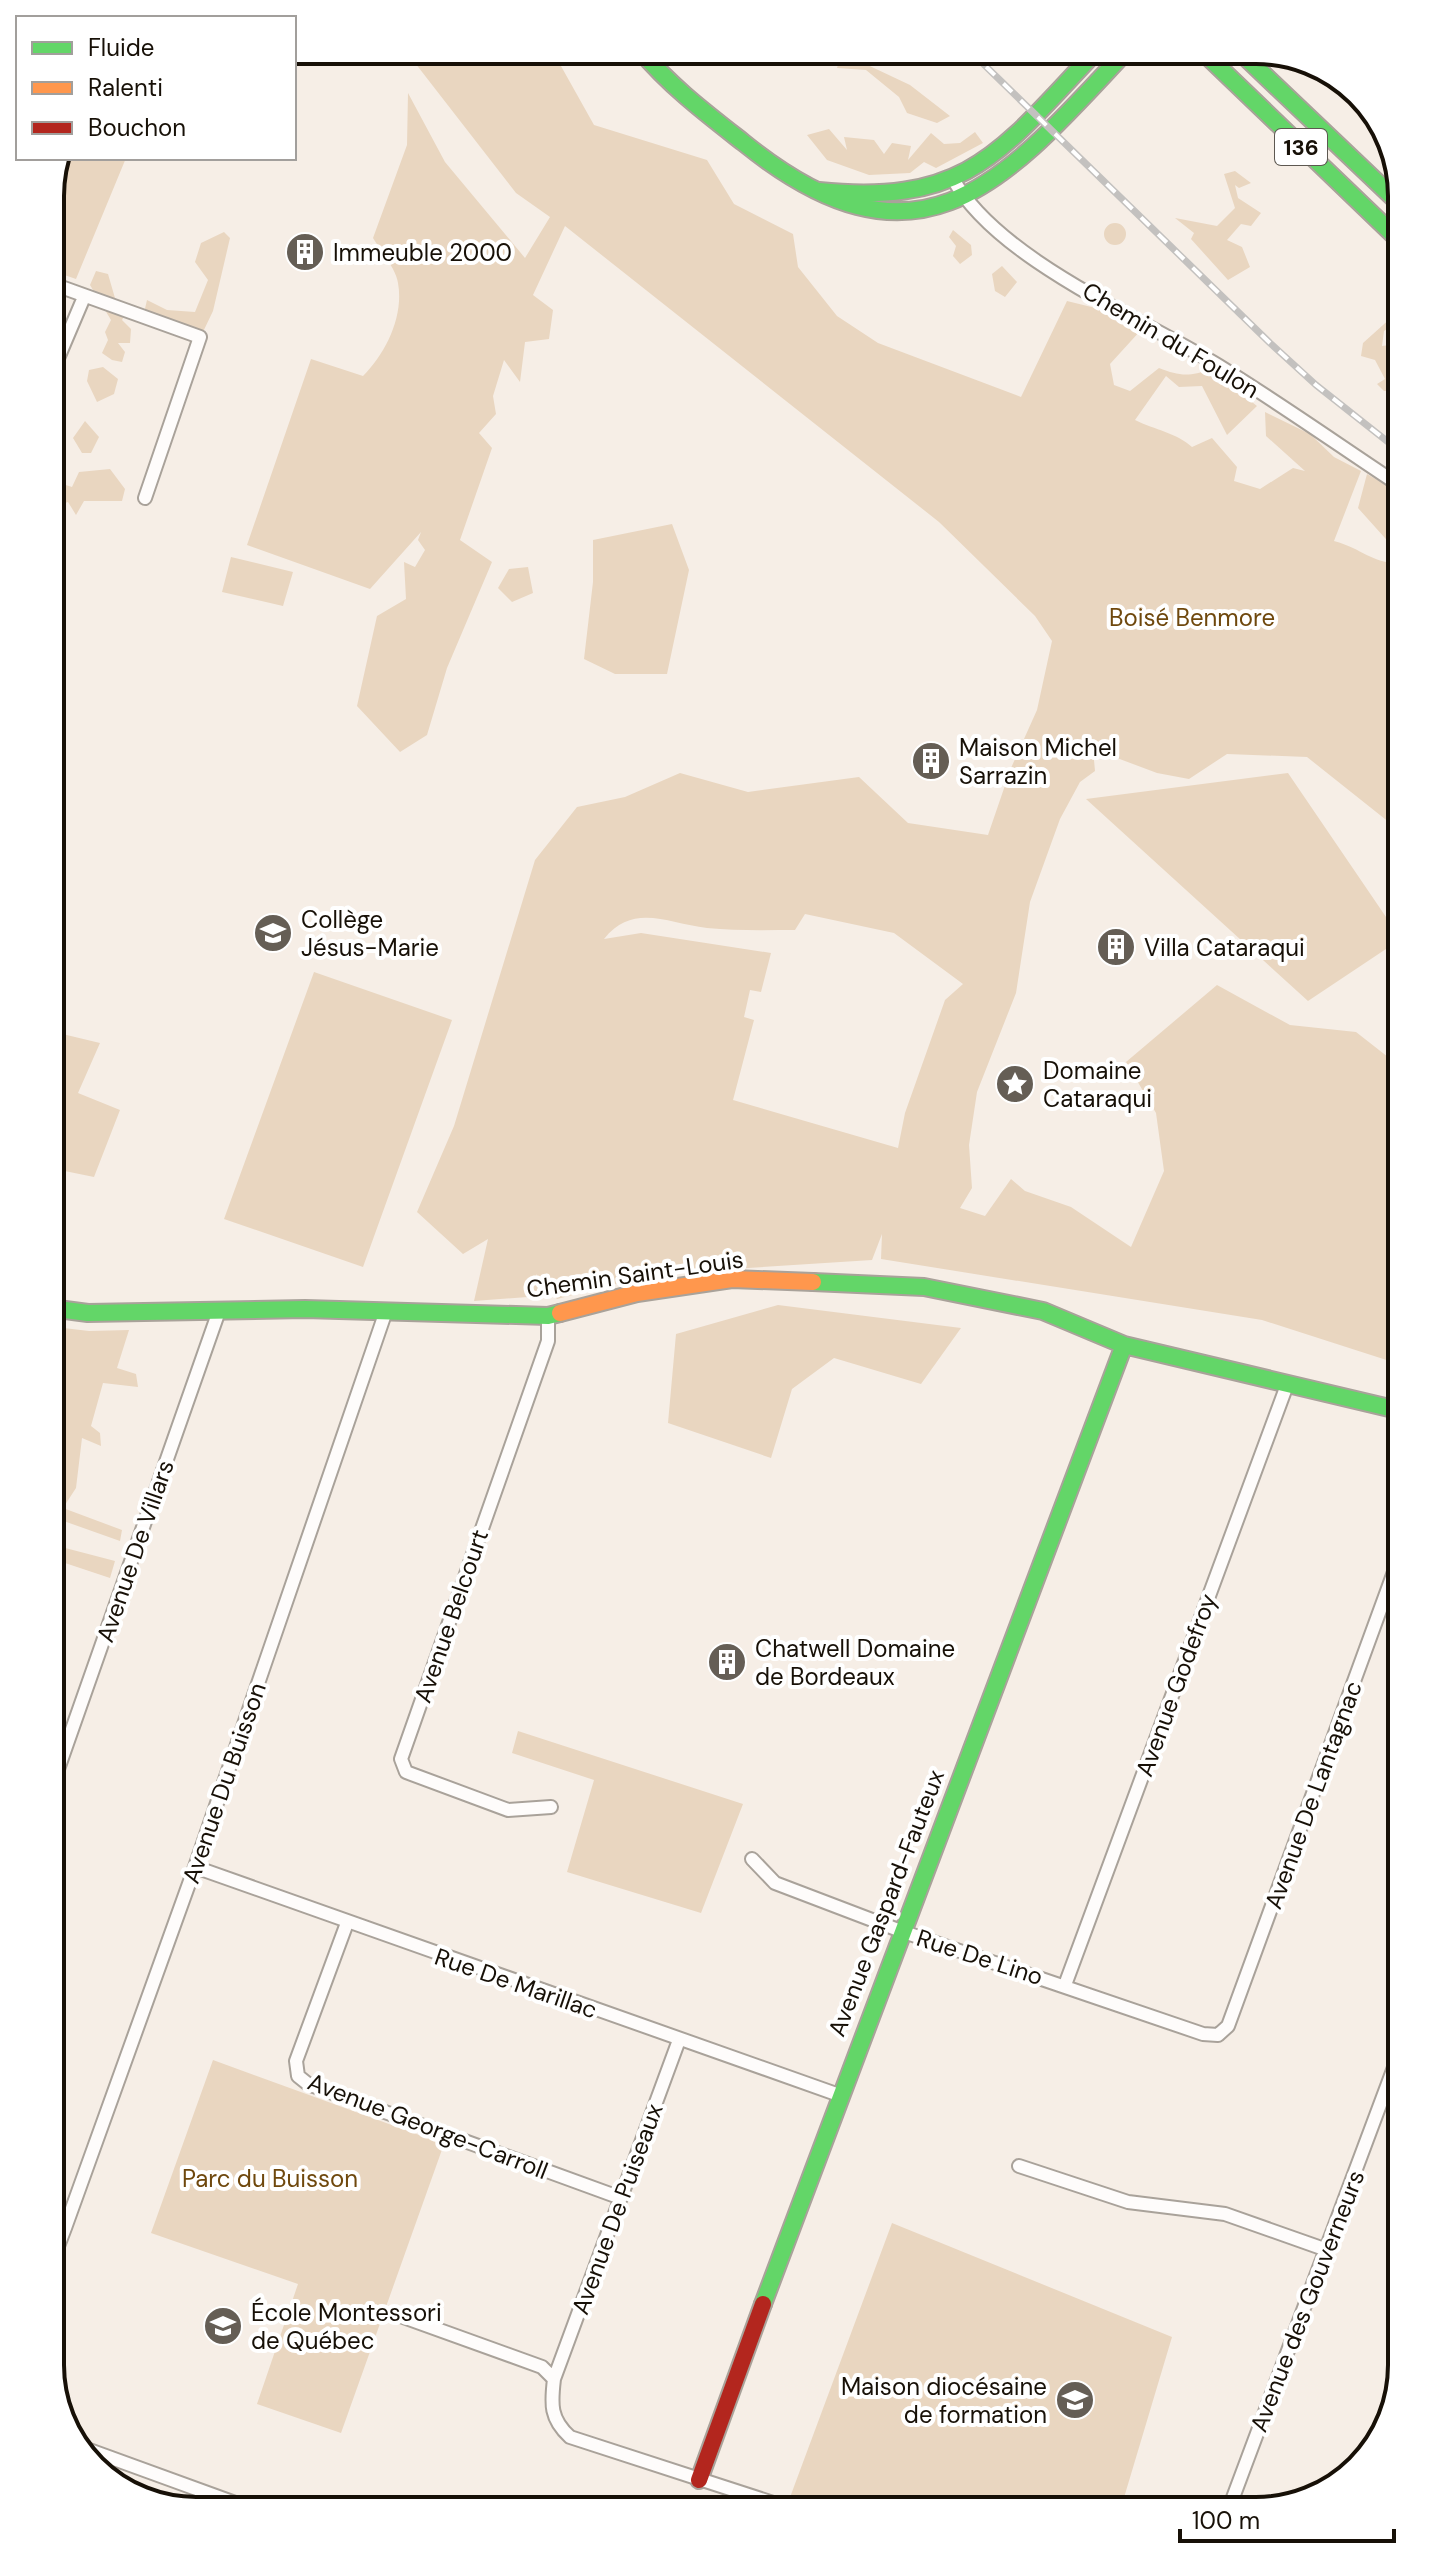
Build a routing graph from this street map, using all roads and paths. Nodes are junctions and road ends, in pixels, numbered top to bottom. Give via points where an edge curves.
1 (651, 64) edge
2 (1083, 64) edge
3 (1113, 64) edge
4 (1216, 64) edge
5 (1253, 64) edge
6 (953, 179) junction
7 (812, 191) junction
8 (1388, 192) edge
9 (963, 197) junction
10 (1388, 230) edge
11 (64, 289) edge
12 (84, 297) junction
13 (64, 344) edge
14 (1388, 478) edge
15 (145, 498) dead end
16 (64, 1310) edge
17 (219, 1311) junction
18 (386, 1311) junction
19 (548, 1316) junction
20 (1124, 1345) junction
21 (1287, 1385) junction
22 (1388, 1408) edge
23 (1388, 1588) edge
24 (64, 1752) edge
25 (551, 1807) dead end
26 (752, 1859) dead end
27 (195, 1867) junction
28 (347, 1923) junction
29 (901, 1931) junction
30 (1065, 1985) junction
31 (1218, 2035) joint
32 (679, 2040) junction
33 (1388, 2084) edge
34 (839, 2095) junction
35 (1019, 2166) dead end
36 (621, 2198) junction
37 (64, 2221) edge
38 (1327, 2250) junction
39 (395, 2314) dead end
40 (554, 2379) junction
41 (98, 2453) edge
42 (699, 2480) junction
43 (218, 2497) edge
44 (753, 2497) edge
45 (1233, 2497) edge

1 - 7 street via 755,153
2 - 6 street via 1012,137
3 - 9 street via 1020,158
4 - 10 street, 136
5 - 8 street, 136
6 - 7 street via 886,194
6 - 9 street, Chemin du Foulon
7 - 9 street via 835,203 893,212
9 - 14 street, Chemin du Foulon via 1017,249 1222,368
11 - 12 street
12 - 13 street
12 - 15 street via 200,337
16 - 17 street, Chemin Saint-Louis
17 - 18 street, Chemin Saint-Louis
17 - 24 street, Avenue De Villars
18 - 19 street, Chemin Saint-Louis
18 - 27 street, Avenue Du Buisson
19 - 20 street, Chemin Saint-Louis via 637,1293 732,1279 818,1281 924,1287 1043,1311
19 - 25 street, Avenue Belcourt via 548,1341 401,1759 406,1772 508,1810
20 - 21 street, Chemin Saint-Louis
20 - 29 street, Avenue Gaspard-Fauteux
21 - 22 street, Chemin Saint-Louis
21 - 30 street, Avenue Godefroy
23 - 31 street, Avenue De Lantagnac via 1228,2026
26 - 29 street, Rue De Lino via 775,1883
27 - 28 street, Rue De Marillac
27 - 37 street, Avenue Du Buisson
28 - 32 street, Rue De Marillac
28 - 36 street, Avenue George-Carroll via 296,2061 298,2076
29 - 30 street, Rue De Lino
29 - 34 street, Avenue Gaspard-Fauteux
30 - 31 street, Rue De Lino
32 - 34 street, Rue De Marillac
32 - 36 street, Avenue De Puiseaux
33 - 38 street, Avenue des Gouverneurs
34 - 42 street, Avenue Gaspard-Fauteux
35 - 38 street via 1128,2202 1225,2214
36 - 40 street, Avenue De Puiseaux
38 - 45 street, Avenue des Gouverneurs
39 - 40 street via 504,2351 542,2367
40 - 42 street via 551,2410 570,2437
41 - 43 street
42 - 44 street

